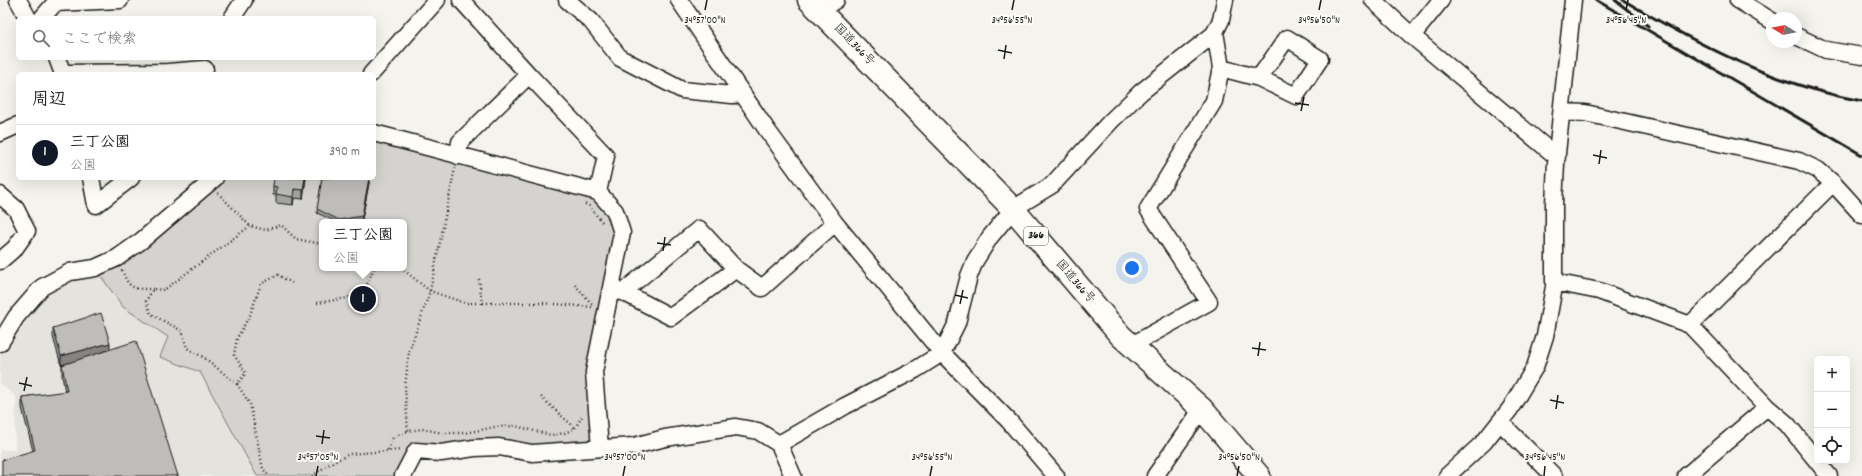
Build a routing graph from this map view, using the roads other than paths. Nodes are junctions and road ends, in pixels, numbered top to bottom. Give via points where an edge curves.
1 (18, 0) edge
2 (120, 0) edge
3 (244, 0) edge
4 (437, 0) edge
5 (461, 0) edge
6 (567, 0) edge
7 (678, 0) edge
8 (1225, 0) edge
9 (1373, 0) edge
10 (1441, 0) edge
11 (1573, 0) edge
12 (1738, 0) edge
13 (822, 3) edge
14 (27, 16) edge
15 (44, 16) edge
16 (233, 16) edge
17 (1766, 17) edge
18 (1215, 32) junction
19 (1412, 36) junction
20 (1802, 39) edge
21 (1862, 56) edge
22 (58, 60) edge
23 (208, 67) edge
24 (1221, 68) junction
25 (62, 72) edge
26 (186, 72) edge
27 (372, 72) edge
28 (529, 75) junction
29 (1259, 78) dead end
30 (743, 94) junction
31 (1563, 112) junction
32 (16, 126) edge
33 (0, 133) edge
34 (376, 133) edge
35 (1557, 157) junction
36 (456, 164) junction
37 (91, 180) edge
38 (128, 180) edge
39 (212, 181) edge
40 (1833, 183) junction
41 (598, 192) junction
42 (0, 195) edge
43 (1013, 209) junction
44 (1862, 216) edge
45 (835, 223) junction
46 (0, 261) edge
47 (736, 269) junction
48 (1554, 282) junction
49 (617, 291) junction
50 (1690, 325) junction
51 (0, 343) edge
52 (1132, 345) junction
53 (942, 353) junction
54 (1768, 407) junction
55 (1202, 409) junction
56 (1500, 422) junction
57 (779, 444) junction
58 (600, 448) junction
59 (403, 476) edge
60 (793, 476) edge
61 (1056, 476) edge
62 (1155, 476) edge
63 (1259, 476) edge
64 (1447, 476) edge
65 (1554, 476) edge
66 (1686, 476) edge
67 (1829, 476) edge

1 - 14 street
2 - 15 street via 55,3
3 - 16 street
4 - 27 street
5 - 28 street
6 - 30 street via 591,21 620,58 682,90 732,96
7 - 30 street
8 - 18 street via 1221,20
9 - 19 street
10 - 19 street
11 - 31 street
12 - 17 street
13 - 43 highway, 国道366号 / 366
18 - 24 street
18 - 43 street via 1141,92 1052,185
19 - 35 street
20 - 21 street via 1826,50
22 - 25 street
23 - 26 street
24 - 29 street
24 - 52 street via 1214,101 1148,209 1209,302
28 - 36 street via 460,142
28 - 41 street via 606,156
30 - 45 street
31 - 35 street
31 - 40 street via 1585,113 1799,161 1818,170
32 - 33 street
34 - 36 street
35 - 48 street
36 - 41 street
37 - 38 street via 96,205
39 - 51 street via 117,258 95,268 70,272 42,286 16,317
40 - 44 street
40 - 50 street
41 - 49 street via 615,211 622,233
42 - 46 street via 16,209 27,231 15,248
43 - 52 highway, 国道366号 / 366 via 1121,336
43 - 53 street via 990,237 975,261 957,324
45 - 47 street via 762,288
45 - 53 street
47 - 49 street via 671,317
47 - 49 street via 699,230
48 - 50 street via 1599,291
48 - 56 street via 1545,336 1535,367
49 - 58 street via 594,372
50 - 54 street
52 - 55 highway, 国道366号 / 366
53 - 57 street
53 - 61 street via 1009,421
54 - 66 street
54 - 67 street via 1786,424
55 - 62 street
55 - 63 highway, 国道366号 / 366
56 - 64 street via 1484,442
56 - 65 street
57 - 58 street via 758,431 736,426 634,446
57 - 60 street
58 - 59 street via 532,453 499,447 441,453 416,451

